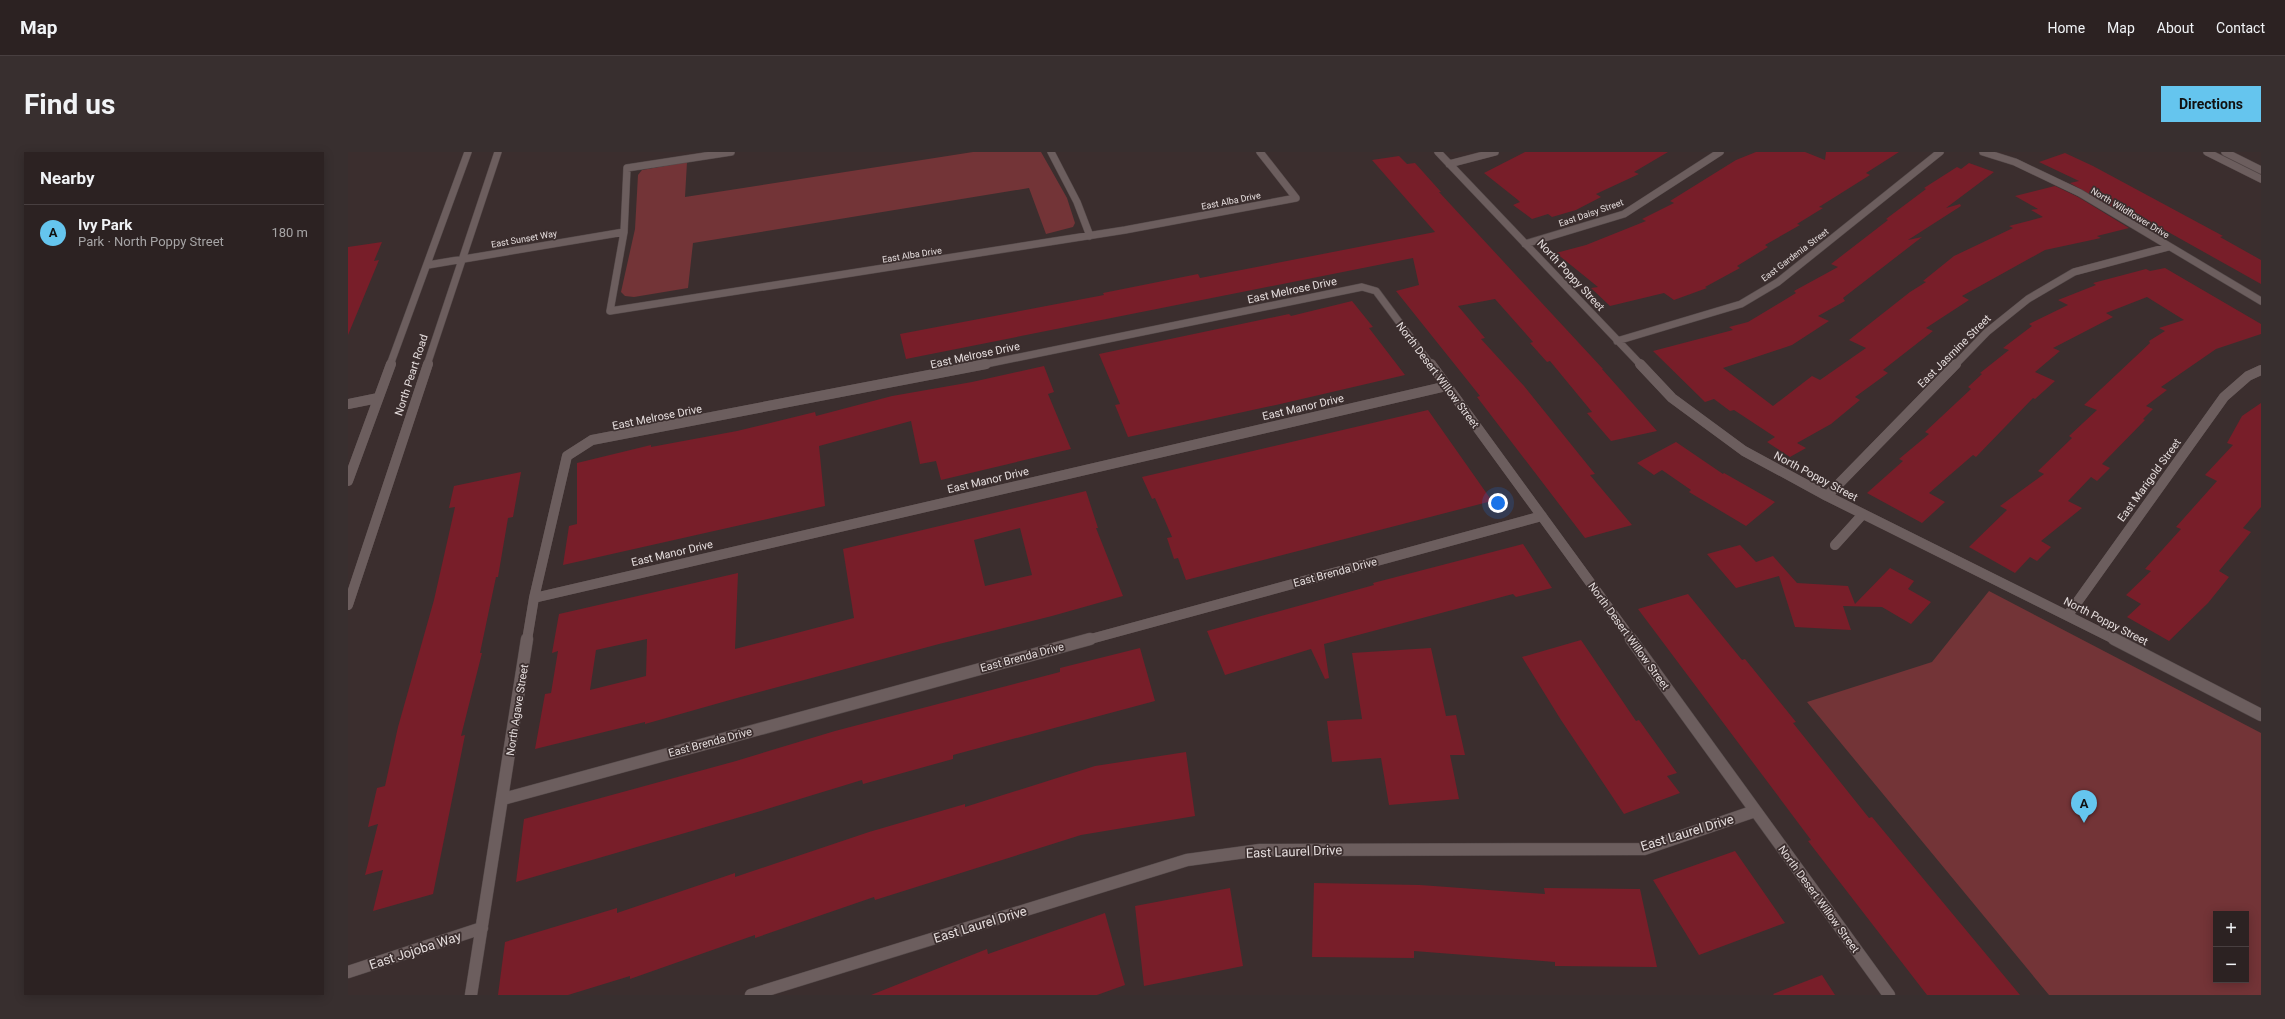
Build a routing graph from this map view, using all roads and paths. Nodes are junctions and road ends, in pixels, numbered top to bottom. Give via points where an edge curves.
1 (468, 152) edge
2 (498, 152) edge
3 (731, 152) edge
4 (1051, 152) edge
5 (1260, 152) edge
6 (1438, 152) edge
7 (1496, 152) edge
8 (1720, 152) edge
9 (1940, 152) edge
10 (1983, 152) edge
11 (2207, 152) edge
12 (2225, 152) edge
13 (1449, 164) junction
14 (2261, 170) edge
15 (2261, 179) edge
16 (624, 232) junction
17 (1090, 236) junction
18 (1525, 244) junction
19 (2168, 247) junction
20 (462, 259) junction
21 (428, 264) junction
22 (1362, 287) joint
23 (2261, 301) edge
24 (1617, 341) junction
25 (2261, 370) edge
26 (1447, 386) junction
27 (378, 398) junction
28 (348, 404) edge
29 (592, 440) joint
30 (348, 481) edge
31 (1827, 496) junction
32 (1863, 514) junction
33 (1542, 516) junction
34 (1835, 545) dead end
35 (534, 598) junction
36 (348, 605) edge
37 (2068, 615) junction
38 (2261, 715) edge
39 (503, 799) junction
40 (1755, 811) junction
41 (482, 928) junction
42 (348, 972) edge
43 (471, 995) edge
44 (751, 995) edge
45 (1889, 995) edge

1 - 21 street, North Peart Road
2 - 20 street, North Peart Road
3 - 16 street via 627,168
4 - 17 street via 1077,202
5 - 17 street, East Alba Drive via 1296,198
6 - 13 street, North Poppy Street
7 - 13 street
8 - 18 street, East Daisy Street via 1624,214
9 - 24 street, East Gardenia Street via 1778,282 1741,304
10 - 19 street, North Wildflower Drive via 2015,162 2080,193
11 - 15 street
12 - 14 street
13 - 18 street, North Poppy Street
16 - 17 street, East Alba Drive via 610,311
16 - 20 street, East Sunset Way
18 - 24 street, North Poppy Street
19 - 23 street, North Wildflower Drive
19 - 31 street, East Jasmine Street via 2074,272 2028,299 1987,332
20 - 21 street, East Sunset Way
20 - 36 street, North Peart Road
21 - 27 street, North Peart Road
22 - 26 street, North Desert Willow Street via 1376,291
22 - 29 street, East Melrose Drive via 869,388
24 - 31 street, North Poppy Street via 1672,398 1744,451
25 - 37 street, East Marigold Street via 2248,376 2224,397
26 - 33 street, North Desert Willow Street
26 - 35 street, East Manor Drive
27 - 28 street
27 - 30 street, North Peart Road
29 - 35 street, North Agave Street via 567,456
31 - 32 street, North Poppy Street
32 - 34 street
32 - 37 street, North Poppy Street
33 - 39 street, East Brenda Drive
33 - 40 street, North Desert Willow Street
35 - 39 street, North Agave Street
37 - 38 street, North Poppy Street
39 - 41 street, North Agave Street
40 - 44 street, East Laurel Drive via 1644,849 1260,850 1187,860
40 - 45 street, North Desert Willow Street
41 - 42 street, East Jojoba Way
41 - 43 street, North Agave Street

